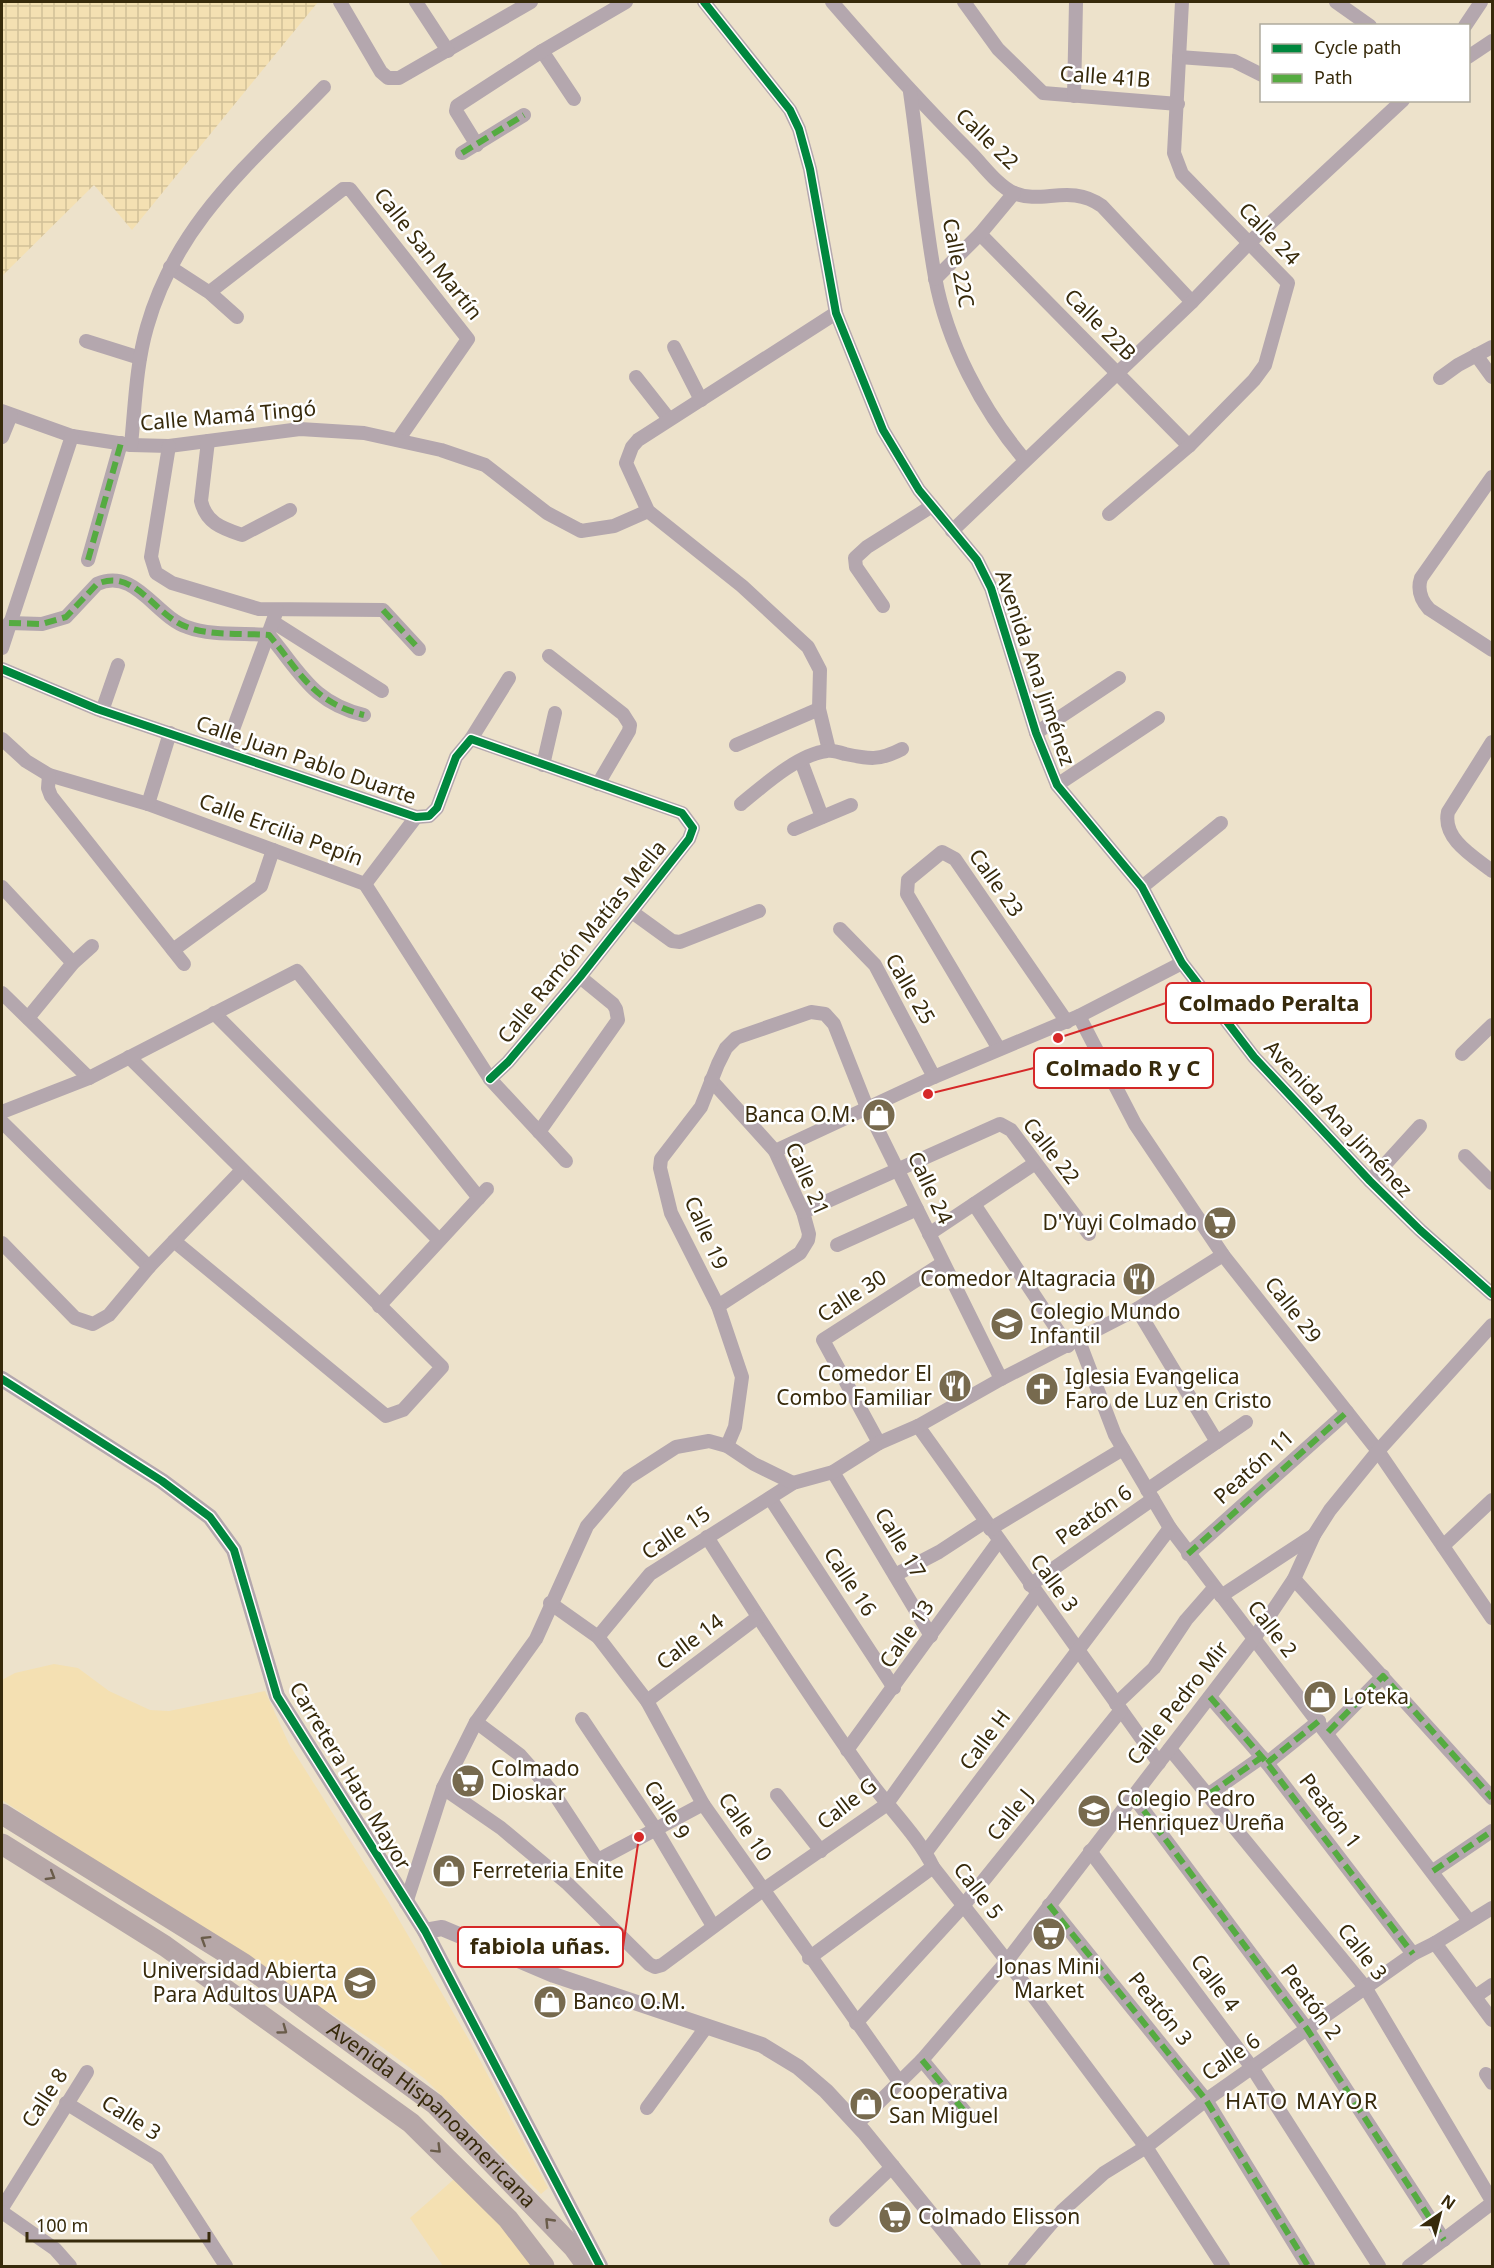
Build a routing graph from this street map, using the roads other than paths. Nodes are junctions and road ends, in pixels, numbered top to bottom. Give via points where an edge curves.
1 (340, 2) edge
2 (416, 2) edge
3 (531, 2) edge
4 (626, 2) edge
5 (704, 2) edge
6 (832, 2) edge
7 (964, 2) edge
8 (1076, 2) edge
9 (1182, 2) edge
10 (1481, 2) edge
11 (1345, 4) edge
12 (1368, 24) edge
13 (1466, 24) edge
14 (1492, 41) edge
15 (448, 51) junction
16 (542, 51) junction
17 (1470, 56) edge
18 (1179, 57) junction
19 (1260, 74) edge
20 (324, 87) dead end
21 (910, 92) junction
22 (1074, 96) junction
23 (574, 99) dead end
24 (1401, 102) edge
25 (1178, 104) junction
26 (524, 115) dead end
27 (477, 146) junction
28 (462, 153) dead end
29 (1014, 193) junction
30 (980, 234) junction
31 (1250, 243) junction
32 (170, 267) junction
33 (935, 279) junction
34 (209, 292) junction
35 (1192, 302) junction
36 (836, 313) junction
37 (237, 317) dead end
38 (86, 341) dead end
39 (674, 347) dead end
40 (1492, 347) edge
41 (1476, 355) junction
42 (140, 358) junction
43 (1117, 372) junction
44 (636, 377) dead end
45 (1492, 377) edge
46 (1440, 378) dead end
47 (701, 400) junction
48 (6, 413) edge
49 (669, 419) junction
50 (72, 436) junction
51 (2, 437) edge
52 (398, 440) junction
53 (208, 441) junction
54 (126, 444) junction
55 (169, 446) junction
56 (1189, 446) junction
57 (1024, 459) junction
58 (1492, 477) edge
59 (932, 506) junction
60 (291, 510) dead end
61 (648, 511) junction
62 (1109, 514) dead end
63 (952, 531) junction
64 (88, 560) dead end
65 (883, 606) dead end
66 (7, 618) edge
67 (273, 622) junction
68 (2, 648) edge
69 (419, 649) dead end
70 (1492, 650) edge
71 (549, 656) dead end
72 (118, 664) dead end
73 (2, 669) edge
74 (509, 678) dead end
75 (1119, 678) dead end
76 (382, 691) dead end
77 (819, 709) junction
78 (102, 711) junction
79 (555, 713) dead end
80 (364, 715) dead end
81 (1158, 718) dead end
82 (170, 733) junction
83 (1036, 733) junction
84 (2, 739) edge
85 (471, 740) junction
86 (1492, 742) edge
87 (736, 745) dead end
88 (902, 749) dead end
89 (829, 750) junction
90 (225, 751) junction
91 (801, 761) junction
92 (543, 765) junction
93 (49, 775) junction
94 (598, 784) junction
95 (1058, 785) junction
96 (148, 804) junction
97 (741, 804) dead end
98 (851, 805) dead end
99 (416, 817) junction
100 (822, 817) junction
101 (1221, 824) dead end
102 (794, 829) dead end
103 (273, 850) junction
104 (1492, 872) edge
105 (365, 884) junction
106 (2, 887) edge
107 (1142, 887) junction
108 (759, 911) dead end
109 (632, 912) junction
110 (840, 929) dead end
111 (92, 946) dead end
112 (173, 950) junction
113 (73, 963) junction
114 (1182, 963) junction
115 (184, 964) dead end
116 (580, 977) junction
117 (2, 993) edge
118 (214, 1013) junction
119 (825, 1014) joint
120 (28, 1018) junction
121 (1073, 1019) junction
122 (1492, 1025) edge
123 (999, 1049) junction
124 (1462, 1054) dead end
125 (129, 1057) junction
126 (89, 1077) junction
127 (934, 1077) junction
128 (490, 1079) junction
129 (711, 1080) junction
130 (868, 1110) junction
131 (2, 1112) edge
132 (2, 1122) edge
133 (1420, 1126) dead end
134 (539, 1132) junction
135 (775, 1151) junction
136 (1465, 1156) dead end
137 (566, 1161) dead end
138 (1034, 1164) junction
139 (242, 1170) junction
140 (899, 1170) junction
141 (1370, 1181) junction
142 (1492, 1183) edge
143 (974, 1204) junction
144 (917, 1209) junction
145 (803, 1212) junction
146 (929, 1234) junction
147 (1089, 1234) dead end
148 (439, 1240) junction
149 (174, 1242) junction
150 (2, 1243) edge
151 (837, 1245) dead end
152 (1223, 1255) junction
153 (943, 1263) junction
154 (149, 1267) junction
155 (1492, 1294) edge
156 (379, 1306) junction
157 (718, 1306) junction
158 (1137, 1309) junction
159 (1492, 1325) edge
160 (1074, 1343) junction
161 (2, 1379) edge
162 (1000, 1379) junction
163 (1347, 1412) junction
164 (1246, 1422) dead end
165 (918, 1426) junction
166 (1217, 1442) junction
167 (879, 1443) junction
168 (727, 1446) junction
169 (1123, 1449) junction
170 (1378, 1451) junction
171 (833, 1472) junction
172 (793, 1483) junction
173 (1150, 1495) junction
174 (770, 1498) junction
175 (1492, 1500) edge
176 (987, 1526) junction
177 (1170, 1528) junction
178 (1314, 1535) junction
179 (707, 1537) junction
180 (999, 1542) junction
181 (1443, 1546) junction
182 (1188, 1554) junction
183 (895, 1575) junction
184 (1294, 1579) junction
185 (1034, 1590) junction
186 (1217, 1592) junction
187 (550, 1603) junction
188 (758, 1617) junction
189 (1492, 1618) edge
190 (931, 1636) junction
191 (598, 1637) junction
192 (1253, 1640) junction
193 (1078, 1653) junction
194 (1383, 1676) junction
195 (894, 1688) junction
196 (1210, 1696) junction
197 (647, 1701) junction
198 (1119, 1707) junction
199 (582, 1719) dead end
200 (476, 1722) junction
201 (1323, 1727) junction
202 (1170, 1749) junction
203 (848, 1750) junction
204 (1265, 1760) junction
205 (1159, 1763) junction
206 (443, 1788) junction
207 (1209, 1794) junction
208 (777, 1795) dead end
209 (1133, 1796) junction
210 (1492, 1798) edge
211 (703, 1804) junction
212 (886, 1805) junction
213 (2, 1814) edge
214 (20, 1826) junction
215 (656, 1830) junction
216 (1492, 1832) edge
217 (3, 1849) edge
218 (821, 1851) junction
219 (1090, 1851) junction
220 (926, 1852) junction
221 (933, 1867) junction
222 (1433, 1871) junction
223 (763, 1890) junction
224 (406, 1903) junction
225 (1049, 1905) junction
226 (963, 1906) junction
227 (1492, 1908) edge
228 (1469, 1921) junction
229 (713, 1926) junction
230 (425, 1931) junction
231 (1435, 1943) junction
232 (1413, 1954) junction
233 (808, 1958) junction
234 (1007, 1961) junction
235 (1492, 1985) edge
236 (1365, 1987) junction
237 (1476, 1996) junction
238 (1492, 2020) edge
239 (856, 2023) junction
240 (707, 2026) junction
241 (1307, 2029) junction
242 (922, 2060) junction
243 (1253, 2069) junction
244 (87, 2072) dead end
245 (900, 2083) junction
246 (1206, 2100) junction
247 (66, 2103) junction
248 (647, 2108) dead end
249 (969, 2118) dead end
250 (857, 2124) junction
251 (1146, 2147) junction
252 (892, 2166) junction
253 (1492, 2202) edge
254 (2, 2210) edge
255 (836, 2220) dead end
256 (1444, 2240) junction
257 (70, 2266) edge
258 (226, 2266) edge
259 (544, 2266) edge
260 (587, 2266) edge
261 (600, 2266) edge
262 (974, 2266) edge
263 (1015, 2266) edge
264 (1223, 2266) edge
265 (1308, 2266) edge
266 (1379, 2266) edge
267 (1409, 2266) edge

1 - 15 street via 388,78 399,78
2 - 15 street
3 - 15 street
4 - 16 street
5 - 36 street, Avenida Ana Jiménez via 790,110 799,129
6 - 21 street, Calle 22
7 - 22 street, Calle 41B via 998,49 1043,93
8 - 22 street
9 - 18 street, Calle 24
10 - 13 street
11 - 12 street
14 - 17 street
16 - 23 street
16 - 27 street via 457,106 456,111
18 - 19 street via 1234,61
18 - 25 street, Calle 24
20 - 32 street via 211,203
21 - 29 street, Calle 22
21 - 33 street, Calle 22C
22 - 25 street, Calle 41B
24 - 31 street
25 - 31 street, Calle 24 via 1174,153 1182,174
26 - 27 street
27 - 28 street
29 - 30 street
29 - 35 street, Calle 22 via 1092,199
30 - 33 street
30 - 43 street, Calle 22B
31 - 35 street
31 - 56 street, Calle 24 via 1288,283 1265,365
32 - 34 street
32 - 42 street via 147,326
33 - 57 street, Calle 22C via 955,344 987,409
34 - 37 street
34 - 52 street, Calle San Martín via 343,189 350,189 468,339
35 - 43 street
36 - 47 street
36 - 59 street, Avenida Ana Jiménez via 883,430
38 - 42 street
39 - 47 street
40 - 41 street
41 - 45 street
41 - 46 street
42 - 54 street
43 - 56 street, Calle 22B
43 - 57 street
44 - 49 street
47 - 49 street
48 - 50 street, Calle Mamá Tingó
48 - 51 street
49 - 61 street via 632,447 626,463
50 - 54 street, Calle Mamá Tingó
50 - 66 street
52 - 53 street, Calle Mamá Tingó via 331,429 300,429
52 - 61 street, Calle Mamá Tingó via 492,468 547,513 581,531 614,526
53 - 55 street, Calle Mamá Tingó
53 - 60 street via 201,501 213,523 242,535
54 - 55 street, Calle Mamá Tingó
54 - 64 street
55 - 67 street via 151,557 156,573 172,583 243,605
56 - 62 street, Calle 24
57 - 63 street
58 - 70 street via 1418,586 1429,609
59 - 63 street, Avenida Ana Jiménez
59 - 65 street via 855,558 856,567
61 - 77 street via 742,586 808,647 820,670
63 - 83 street, Avenida Ana Jiménez via 977,560 991,588
66 - 67 street via 54,622 75,609 97,584 111,580 130,584 160,611 185,627 203,632
66 - 68 street
67 - 69 street via 383,610
67 - 76 street
67 - 80 street via 303,681 344,710
67 - 90 street
71 - 94 street via 623,714 630,725
72 - 78 street
73 - 78 street, Calle Juan Pablo Duarte
74 - 85 street, Calle Juan Pablo Duarte
75 - 83 street
77 - 87 street
77 - 89 street
78 - 82 street, Calle Juan Pablo Duarte
79 - 92 street
81 - 95 street
82 - 90 street, Calle Juan Pablo Duarte
82 - 96 street
83 - 95 street, Avenida Ana Jiménez
84 - 93 street, Calle Ercilia Pepín
85 - 92 street
85 - 99 street, Calle Juan Pablo Duarte via 456,757 437,808 429,816
86 - 104 street via 1446,820 1453,837
88 - 89 street via 884,759
89 - 91 street
90 - 99 street, Calle Juan Pablo Duarte
91 - 97 street
91 - 100 street
92 - 94 street
93 - 96 street, Calle Ercilia Pepín
93 - 112 street via 51,796
94 - 109 street, Calle Ramón Matías Mella via 676,810 693,828 689,839
95 - 107 street, Avenida Ana Jiménez
96 - 103 street, Calle Ercilia Pepín
98 - 100 street
99 - 105 street
100 - 102 street
101 - 107 street
103 - 105 street, Calle Ercilia Pepín
103 - 112 street via 261,886
105 - 128 street, Calle Ercilia Pepín
106 - 113 street
107 - 114 street, Avenida Ana Jiménez
108 - 109 street via 680,942
109 - 116 street, Calle Ramón Matías Mella
110 - 127 street, Calle 25 via 875,965
111 - 113 street
112 - 115 street
113 - 120 street
114 - 121 street
114 - 141 street, Avenida Ana Jiménez via 1254,1057
116 - 128 street, Calle Ramón Matías Mella
116 - 134 street via 613,1004 618,1020
117 - 120 street
118 - 125 street
118 - 148 street
118 - 148 street via 297,971 483,1193
119 - 129 street, Calle 19 via 811,1012 736,1038 726,1048
119 - 130 street, Calle 24 via 834,1024
120 - 126 street
121 - 123 street
121 - 123 street, Calle 23 via 955,859 942,852 936,854 908,880 907,894
121 - 152 street, Calle 29 via 1135,1124
122 - 124 street
123 - 127 street
125 - 126 street
125 - 139 street
126 - 131 street
127 - 130 street
128 - 134 street, Calle Ercilia Pepín
129 - 135 street, Calle 21
129 - 157 street, Calle 19 via 701,1107 665,1151 660,1168 671,1213
130 - 135 street
130 - 140 street, Calle 24
132 - 154 street
133 - 141 street
134 - 137 street, Calle Ercilia Pepín
135 - 145 street, Calle 21
136 - 142 street
138 - 140 street, Calle 22 via 1011,1130 1000,1124
138 - 143 street
138 - 147 street, Calle 22
139 - 149 street
139 - 156 street
140 - 144 street, Calle 24
140 - 145 street, Calle 22
141 - 155 street, Avenida Ana Jiménez
143 - 146 street
143 - 160 street, Calle 2
144 - 146 street, Calle 24
144 - 151 street
145 - 157 street, Calle 21 via 809,1234 800,1253
146 - 153 street, Calle 24
148 - 156 street
149 - 154 street
149 - 156 street via 386,1416 403,1410 442,1367
150 - 154 street via 75,1317 93,1324 109,1315
152 - 158 street, Calle 15
152 - 163 street, Calle 29
153 - 162 street, Calle 24
153 - 167 street, Calle 30 via 823,1340
157 - 168 street, Calle 19 via 742,1377 735,1427
158 - 160 street, Calle 15
158 - 166 street
159 - 170 street, Calle Pedro Mir
160 - 162 street, Calle 15
160 - 169 street, Calle 2
161 - 224 street, Carretera Hato Mayor via 162,1481 210,1517 234,1550 277,1696
162 - 165 street, Calle 15
163 - 170 street, Calle 29
163 - 182 street, Peatón 11
164 - 166 street, Peatón 6
165 - 167 street, Calle 15
165 - 176 street, Calle 3
166 - 173 street, Peatón 6
167 - 171 street, Calle 15
168 - 172 street
168 - 187 street via 709,1441 676,1447 628,1478 587,1526
169 - 173 street, Calle 2
169 - 176 street
170 - 178 street, Calle Pedro Mir
170 - 181 street, Calle 29
171 - 172 street, Calle 15
171 - 183 street, Calle 17
172 - 174 street, Calle 15
173 - 177 street, Calle 2
173 - 185 street, Peatón 6
174 - 179 street, Calle 15
174 - 195 street, Calle 16
175 - 181 street
176 - 180 street, Calle 3
176 - 183 street
177 - 182 street, Calle 2
177 - 193 street, Calle H
178 - 184 street, Calle Pedro Mir
178 - 186 street, Calle J
179 - 188 street, Calle 5
179 - 191 street, Calle 15 via 650,1574
180 - 185 street, Calle 3
180 - 190 street, Calle 13
181 - 189 street, Calle 29
182 - 186 street, Calle 2
183 - 190 street, Calle 17
184 - 192 street, Calle Pedro Mir
184 - 194 street
185 - 193 street, Calle 3
185 - 212 street, Calle G
186 - 192 street, Calle 2
186 - 198 street, Calle J via 1185,1620 1154,1668
187 - 191 street, Calle 10
187 - 200 street via 536,1639
188 - 197 street, Calle 14
188 - 203 street, Calle 5
190 - 195 street, Calle 13
191 - 197 street, Calle 10
192 - 196 street, Calle Pedro Mir
192 - 201 street, Calle 2
193 - 198 street, Calle 3
193 - 220 street, Calle H
194 - 201 street
194 - 210 street
195 - 203 street, Calle 13
196 - 202 street, Calle Pedro Mir
196 - 204 street, Peatón 1
197 - 211 street, Calle 10
198 - 205 street, Calle 3
198 - 226 street, Calle J
199 - 215 street, Calle 9
200 - 206 street
200 - 215 street via 520,1755 555,1795 595,1856 600,1859
201 - 204 street
201 - 222 street, Calle 2
202 - 205 street, Calle Pedro Mir
202 - 207 street, Calle 3
203 - 212 street, Calle 5
204 - 207 street
204 - 232 street, Peatón 1
205 - 209 street, Calle Pedro Mir
206 - 224 street
206 - 229 street, Calle G via 501,1828 568,1884 655,1967
207 - 236 street, Calle 3
208 - 218 street
209 - 219 street, Calle Pedro Mir
209 - 241 street, Peatón 2
211 - 215 street
211 - 223 street, Calle 10
212 - 218 street, Calle G
212 - 220 street, Calle 5
213 - 214 main road, Avenida Hispanoamericana
214 - 217 street, Avenida Hispanoamericana
260 -> 214 main road, Avenida Hispanoamericana via 435,2104 244,1964
215 - 229 street, Calle 9
216 - 222 street
217 -> 259 main road, Avenida Hispanoamericana via 165,1946 411,2123 507,2219
218 - 223 street, Calle G
219 - 225 street, Calle Pedro Mir
219 - 243 street, Calle 4
220 - 221 street, Calle 5
221 - 226 street, Calle 5
221 - 233 street
222 - 228 street, Calle 2
223 - 229 street, Calle G
223 - 233 street, Calle 10
224 - 230 street, Carretera Hato Mayor
225 - 234 street, Calle Pedro Mir
225 - 246 street, Peatón 3
226 - 234 street, Calle 5
226 - 239 street, Calle J
227 - 228 street, Calle 6
228 - 231 street, Calle 6
230 - 240 street via 442,1928 554,1975
230 - 261 street, Carretera Hato Mayor
231 - 232 street, Calle 6
231 - 237 street
232 - 236 street, Calle 6
233 - 239 street, Calle 10
234 - 242 street, Calle Pedro Mir
234 - 251 street, Calle 5
235 - 237 street
236 - 241 street, Calle 6
236 - 253 street, Calle 3
237 - 238 street
239 - 245 street, Calle 10
240 - 248 street
240 - 250 street via 762,2045 798,2067
241 - 243 street, Calle 6
241 - 256 street, Peatón 2
242 - 245 street, Calle Pedro Mir
242 - 249 street
243 - 246 street, Calle 6
243 - 266 street, Calle 4
244 - 247 street, Calle 8
245 - 250 street, Calle Pedro Mir
246 - 251 street, Calle 6
246 - 265 street, Peatón 3
247 - 254 street, Calle 8
247 - 258 street, Calle 3 via 157,2159
250 - 252 street
251 - 263 street, Calle 6 via 1104,2173 1071,2203
251 - 264 street, Calle 5
252 - 255 street
252 - 262 street
253 - 256 street
254 - 257 street via 55,2249
256 - 267 street

